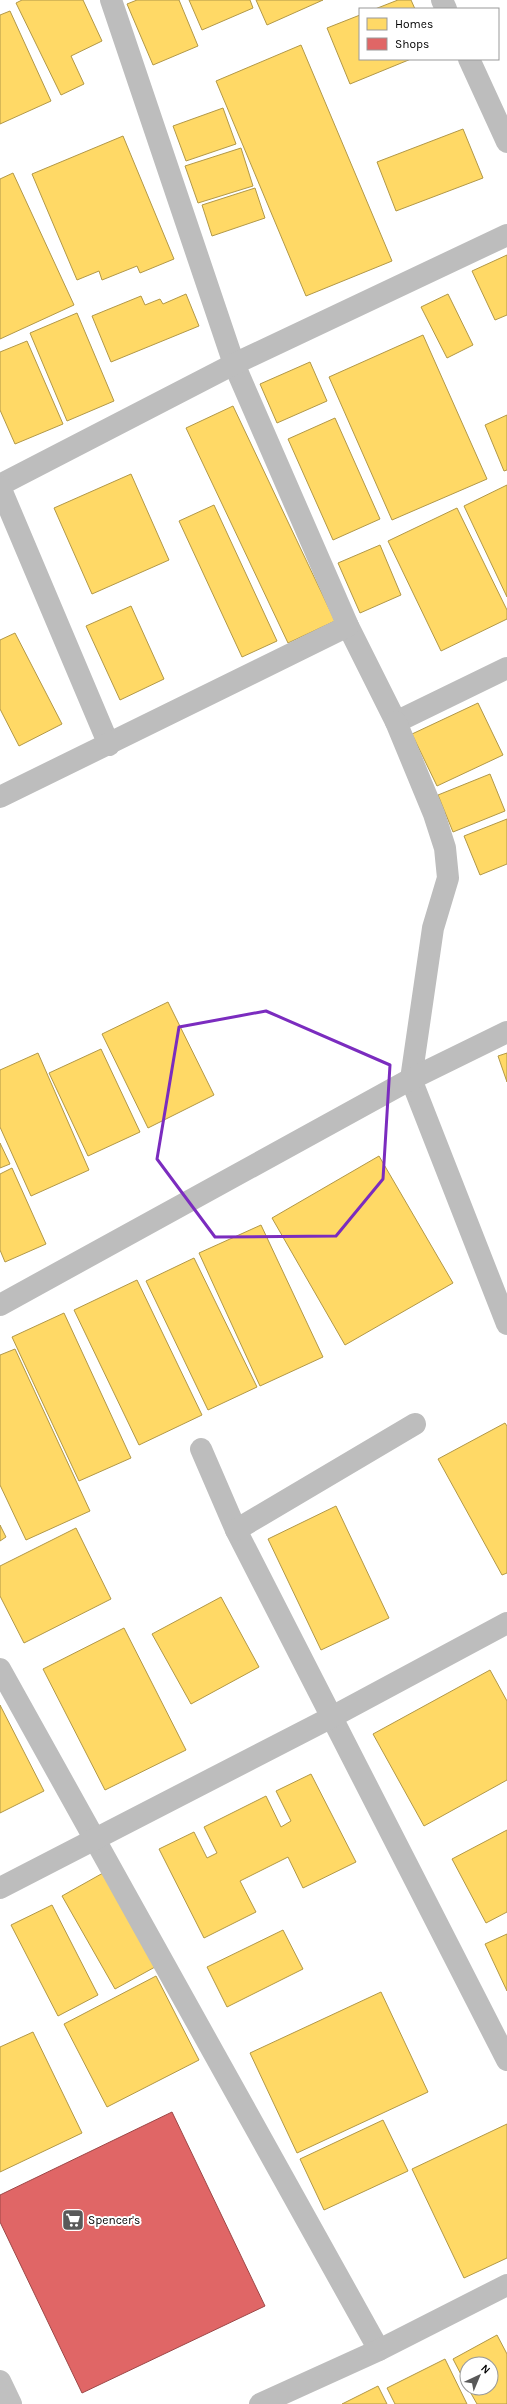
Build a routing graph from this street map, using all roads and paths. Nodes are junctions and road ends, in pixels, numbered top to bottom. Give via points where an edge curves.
1 (110, 0) edge
2 (469, 60) edge
3 (507, 142) edge
4 (507, 235) edge
5 (234, 364) junction
6 (0, 486) edge
7 (348, 626) junction
8 (507, 668) edge
9 (396, 722) junction
10 (109, 745) junction
11 (0, 797) edge
12 (507, 1032) edge
13 (411, 1079) junction
14 (0, 1305) edge
15 (507, 1324) edge
16 (415, 1424) dead end
17 (201, 1449) dead end
18 (236, 1530) junction
19 (507, 1623) edge
20 (0, 1669) edge
21 (330, 1718) junction
22 (93, 1839) junction
23 (0, 1888) edge
24 (507, 2060) edge
25 (507, 2285) edge
26 (379, 2350) junction
27 (0, 2381) edge
28 (11, 2404) edge
29 (260, 2404) edge

1 - 5 street
2 - 3 street
4 - 5 street
5 - 6 street
5 - 7 street
6 - 10 street
7 - 9 street
7 - 10 street
8 - 9 street
9 - 13 street via 437,821 446,848 448,878 433,928
10 - 11 street
12 - 13 street
13 - 14 street
13 - 15 street
16 - 18 street
17 - 18 street
18 - 21 street
19 - 21 street
20 - 22 street
21 - 22 street
21 - 24 street
22 - 23 street
22 - 26 street
25 - 26 street
26 - 29 street
27 - 28 street

